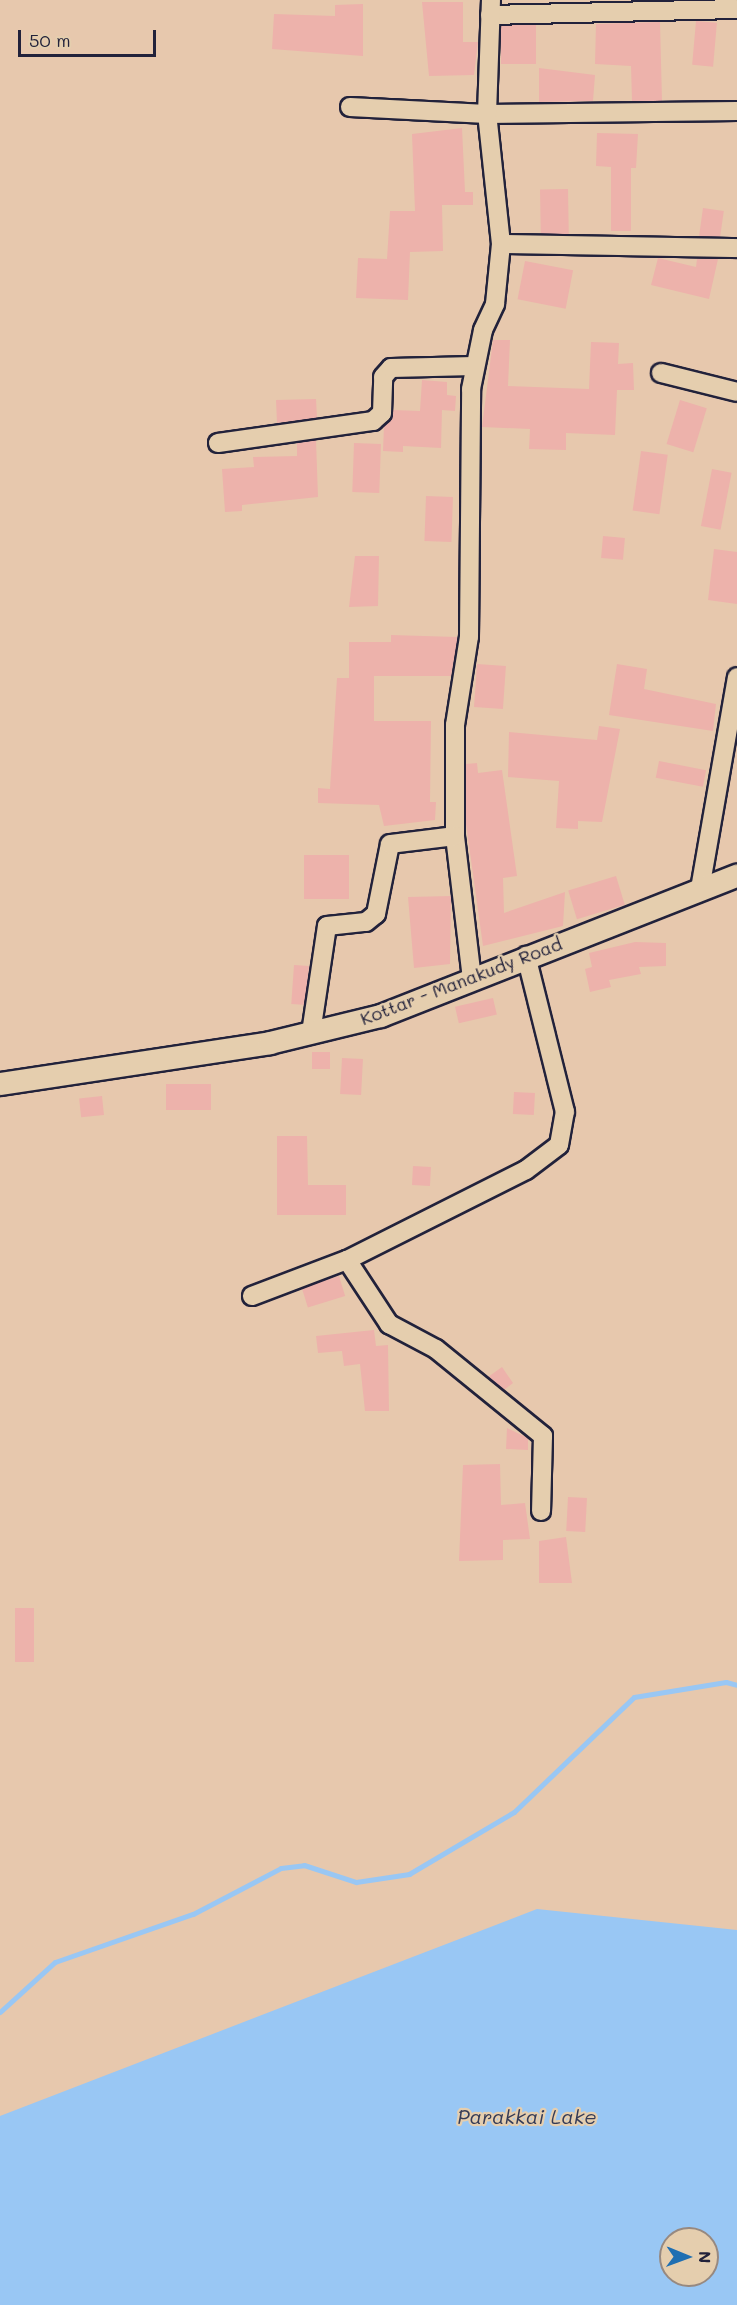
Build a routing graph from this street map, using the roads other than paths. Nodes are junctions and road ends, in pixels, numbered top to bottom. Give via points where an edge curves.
1 (594, 6) edge
2 (491, 8) edge
3 (737, 9) edge
4 (350, 107) dead end
5 (737, 111) edge
6 (488, 114) junction
7 (501, 244) junction
8 (737, 248) edge
9 (474, 366) junction
10 (661, 373) dead end
11 (737, 392) edge
12 (218, 443) dead end
13 (737, 677) edge
14 (455, 836) junction
15 (737, 876) edge
16 (700, 889) junction
17 (526, 956) junction
18 (472, 979) junction
19 (311, 1033) junction
20 (0, 1084) edge
21 (347, 1260) junction
22 (252, 1296) dead end
23 (541, 1511) dead end

1 - 2 street
1 - 3 street
2 - 6 street
4 - 6 street
5 - 6 street
6 - 7 street
7 - 8 street
7 - 9 street via 495,304
9 - 12 street via 391,368 384,377 382,412 373,421
9 - 14 street via 469,637 455,725
10 - 11 street
13 - 16 street
14 - 18 street
14 - 19 street via 390,844 376,914 366,922 327,926
15 - 16 main road, Kottar - Manakudy Road
16 - 17 main road, Kottar - Manakudy Road
17 - 18 main road, Kottar - Manakudy Road
17 - 21 street via 565,1112 559,1144 526,1170
18 - 19 main road, Kottar - Manakudy Road via 381,1016
19 - 20 main road, Kottar - Manakudy Road
21 - 22 street
21 - 23 street via 389,1324 436,1349 543,1436

